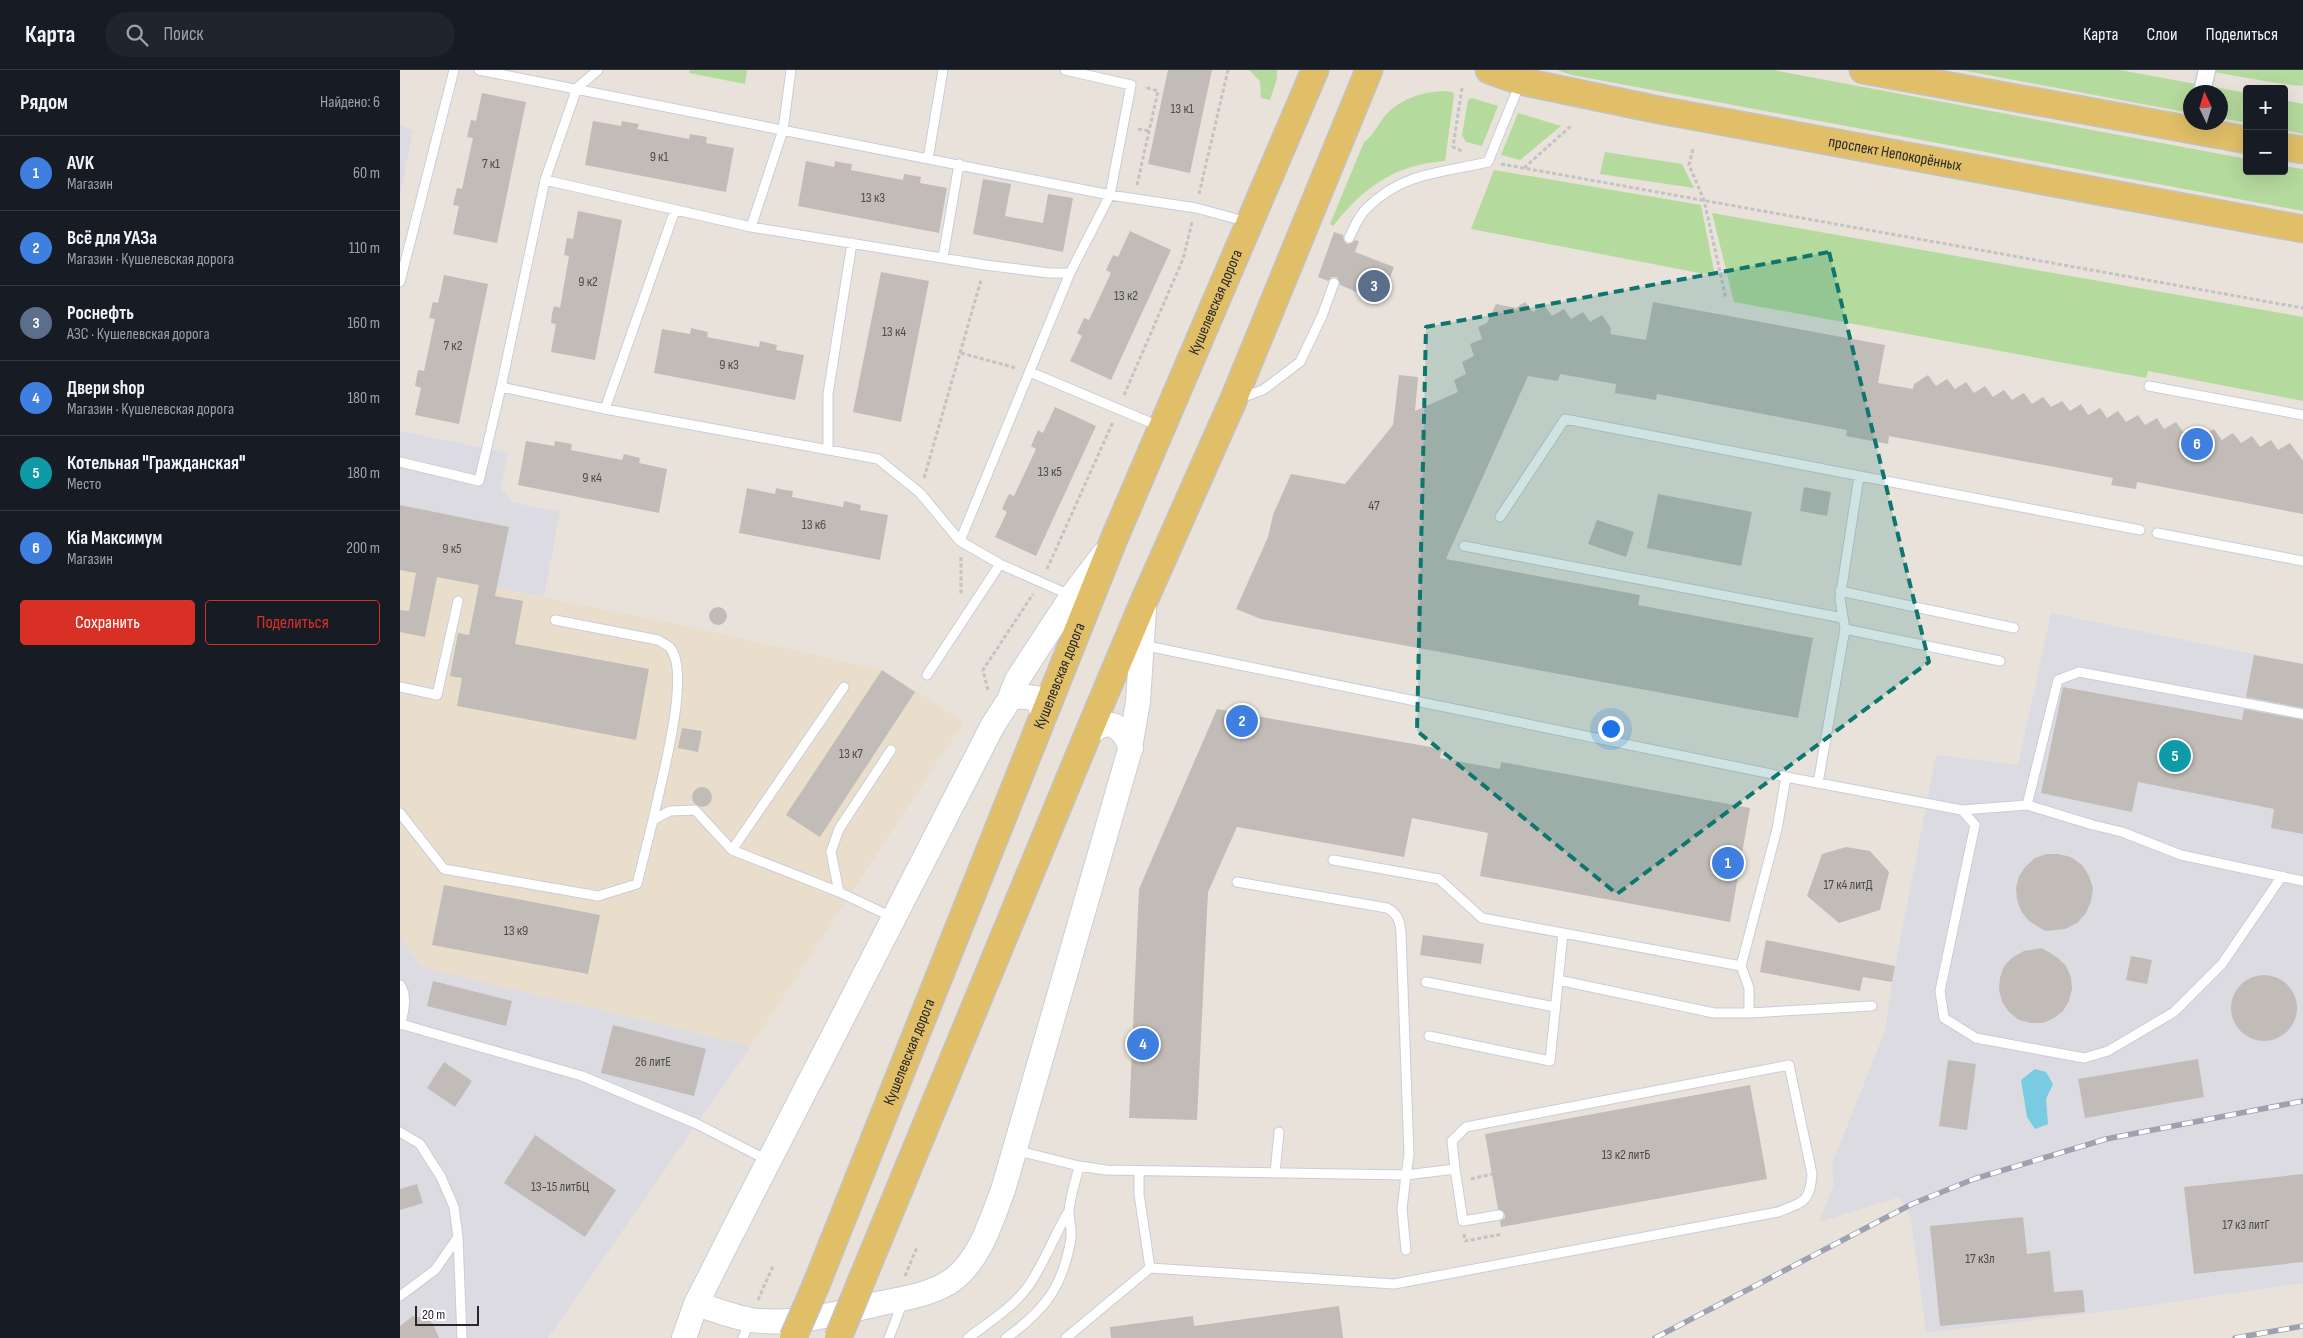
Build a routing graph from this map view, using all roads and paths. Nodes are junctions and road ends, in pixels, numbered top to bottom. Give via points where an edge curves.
1 (454, 70) edge
2 (479, 70) edge
3 (598, 70) edge
4 (791, 70) edge
5 (943, 70) edge
6 (1066, 70) edge
7 (1228, 70) edge
8 (1315, 70) edge
9 (1369, 70) edge
10 (1489, 70) edge
11 (1863, 70) edge
12 (2207, 70) edge
13 (1520, 81) junction
14 (1131, 84) junction
15 (2204, 85) edge
16 (576, 88) junction
17 (1462, 88) dead end
18 (2183, 124) edge
19 (1572, 125) dead end
20 (782, 130) junction
21 (2211, 130) edge
22 (2243, 139) edge
23 (2288, 147) edge
24 (1693, 149) dead end
25 (2303, 150) edge
26 (928, 159) junction
27 (1488, 162) junction
28 (958, 164) junction
29 (1523, 168) junction
30 (545, 180) junction
31 (1110, 195) junction
32 (1135, 198) junction
33 (1704, 200) junction
34 (1196, 208) junction
35 (675, 210) junction
36 (1248, 222) junction
37 (751, 227) junction
38 (2303, 228) edge
39 (1349, 238) dead end
40 (852, 243) junction
41 (943, 257) junction
42 (985, 264) junction
43 (1070, 273) junction
44 (400, 282) edge
45 (1334, 283) dead end
46 (1726, 299) dead end
47 (2303, 308) edge
48 (961, 353) junction
49 (1030, 372) junction
50 (2149, 386) dead end
51 (502, 387) junction
52 (1233, 401) junction
53 (605, 409) junction
54 (1118, 409) junction
55 (2303, 415) edge
56 (1161, 428) junction
57 (828, 450) junction
58 (400, 462) edge
59 (1859, 476) junction
60 (920, 492) junction
61 (1500, 517) dead end
62 (2140, 530) dead end
63 (2157, 533) dead end
64 (1114, 539) junction
65 (960, 541) junction
66 (1464, 546) dead end
67 (2303, 562) edge
68 (1000, 564) junction
69 (1041, 581) junction
70 (1840, 591) junction
71 (1072, 596) junction
72 (458, 601) dead end
73 (1144, 601) junction
74 (1843, 618) junction
75 (555, 620) dead end
76 (961, 621) junction
77 (2014, 628) dead end
78 (1845, 630) junction
79 (1142, 645) junction
80 (2000, 661) dead end
81 (927, 675) dead end
82 (400, 687) edge
83 (844, 687) dead end
84 (1000, 699) junction
85 (2303, 714) edge
86 (1043, 718) junction
87 (1088, 734) junction
88 (1130, 748) junction
89 (891, 750) dead end
90 (1786, 777) junction
91 (1818, 783) junction
92 (2027, 805) junction
93 (1962, 810) junction
94 (400, 813) edge
95 (653, 820) junction
96 (732, 850) junction
97 (1333, 860) dead end
98 (2282, 876) junction
99 (2303, 881) edge
100 (1237, 882) dead end
101 (839, 892) junction
102 (892, 917) junction
103 (1563, 933) junction
104 (1741, 966) junction
105 (1558, 980) junction
106 (1426, 982) dead end
107 (400, 985) edge
108 (1872, 1006) dead end
109 (1555, 1007) junction
110 (1749, 1013) junction
111 (400, 1025) edge
112 (1429, 1036) dead end
113 (400, 1132) edge
114 (1278, 1132) dead end
115 (1014, 1150) junction
116 (769, 1160) junction
117 (1079, 1166) junction
118 (1455, 1170) junction
119 (1140, 1171) junction
120 (1275, 1173) junction
121 (1406, 1175) junction
122 (1069, 1211) junction
123 (1499, 1215) dead end
124 (458, 1237) junction
125 (1406, 1250) dead end
126 (773, 1266) dead end
127 (1150, 1268) junction
128 (400, 1296) edge
129 (904, 1298) junction
130 (696, 1304) junction
131 (749, 1322) edge
132 (462, 1338) edge
133 (671, 1338) edge
134 (684, 1338) edge
135 (793, 1338) edge
136 (838, 1338) edge
137 (889, 1338) edge
138 (968, 1338) edge
139 (1006, 1338) edge
140 (1066, 1338) edge

1 - 44 lane
2 - 16 lane
3 - 16 lane
4 - 20 lane
5 - 26 lane
6 - 14 lane
7 - 34 path
8 - 36 main road, Кушелевская дорога
9 - 52 main road
10 - 13 main road, проспект Непокорённых
11 - 18 main road
12 - 15 street
13 - 27 lane
13 - 38 main road, проспект Непокорённых via 1654,109
14 - 31 lane
14 - 32 path via 1158,91
16 - 20 lane
16 - 30 lane
17 - 27 path via 1453,147
19 - 29 path
20 - 26 lane
20 - 37 lane
21 - 22 main road
23 - 25 main road
24 - 33 path via 1689,165
26 - 28 lane
27 - 29 path
27 - 39 lane via 1417,176 1395,186 1366,208
28 - 31 lane
28 - 41 lane
29 - 33 path
30 - 35 lane
30 - 51 lane
31 - 32 lane
31 - 43 lane
32 - 34 lane
33 - 46 path
33 - 47 path
34 - 36 lane
34 - 54 path via 1183,259
35 - 37 lane
35 - 53 lane
36 - 56 main road, Кушелевская дорога
37 - 40 lane
40 - 41 lane
40 - 57 lane via 828,394
41 - 42 lane
42 - 43 lane
42 - 48 path
43 - 49 lane
45 - 52 lane via 1300,362 1263,390
48 - 49 path
48 - 60 path
49 - 54 lane
49 - 65 lane
50 - 55 lane
51 - 53 lane
51 - 58 lane via 479,481
52 - 73 main road
53 - 57 lane
54 - 56 lane
54 - 69 path
56 - 64 main road, Кушелевская дорога
57 - 60 lane via 878,459
59 - 61 lane via 1565,419
59 - 62 lane
59 - 70 lane
60 - 65 lane
63 - 67 lane
64 - 71 main road
64 - 86 main road, Кушелевская дорога
65 - 68 lane
65 - 76 path
66 - 74 lane
68 - 69 lane
68 - 76 lane
69 - 71 lane
69 - 84 path via 983,670
70 - 74 lane
70 - 77 lane
71 - 84 main road via 1018,680
72 - 82 lane via 437,695
73 - 79 main road
73 - 87 main road
74 - 78 lane
75 - 95 lane via 658,640 671,648 678,667 678,694
76 - 81 lane
78 - 80 lane
78 - 91 lane
79 - 88 main road via 1138,702
79 - 90 lane
83 - 96 lane
84 - 86 main road via 1017,696 1035,698
84 - 102 main road via 993,725
85 - 92 lane via 2079,672 2058,680
86 - 135 main road, Кушелевская дорога, bridge
87 - 88 main road via 1097,726 1111,725 1121,729
87 - 136 main road, bridge
88 - 115 main road
89 - 101 lane via 839,829 831,852
90 - 91 lane
90 - 104 lane via 1777,829
91 - 93 lane
92 - 93 lane
92 - 98 lane via 2122,832 2181,855
93 - 98 lane via 1975,825 1940,991 1944,1018 1976,1038 2084,1058 2108,1051 2174,1012 2222,964
94 - 95 lane via 444,869 598,896 637,884
95 - 96 lane via 670,811 694,810
96 - 101 lane
97 - 103 lane via 1439,879 1482,918
98 - 99 lane
100 - 121 lane via 1386,908 1396,913 1401,933 1409,1155
101 - 102 lane
102 - 116 main road
103 - 104 lane
103 - 105 lane
104 - 110 lane via 1749,988
105 - 109 lane
105 - 110 lane via 1714,1012
106 - 109 lane
107 - 111 lane via 405,1006
108 - 110 lane
109 - 112 lane via 1550,1061
111 - 116 lane via 582,1076 697,1124
113 - 124 lane via 420,1144 441,1177 454,1207
114 - 120 lane
115 - 117 lane
115 - 129 main road via 1003,1190 984,1239 972,1259 954,1279 932,1291
116 - 130 main road
117 - 119 lane
117 - 122 lane
118 - 121 lane
118 - 123 lane via 1463,1221
118 - 127 lane via 1452,1141 1466,1127 1789,1065 1812,1174 1810,1192 1802,1203 1778,1212 1394,1284
119 - 120 lane
119 - 127 lane via 1139,1194
120 - 121 lane
121 - 125 lane via 1402,1209
122 - 138 lane via 1028,1287 1010,1306
122 - 139 lane via 1071,1237 1062,1272 1050,1299
124 - 128 lane via 435,1270
124 - 132 lane
126 - 131 path
127 - 140 lane
129 - 131 main road via 818,1318
129 - 137 lane
130 - 131 main road
130 - 133 main road
130 - 134 main road

